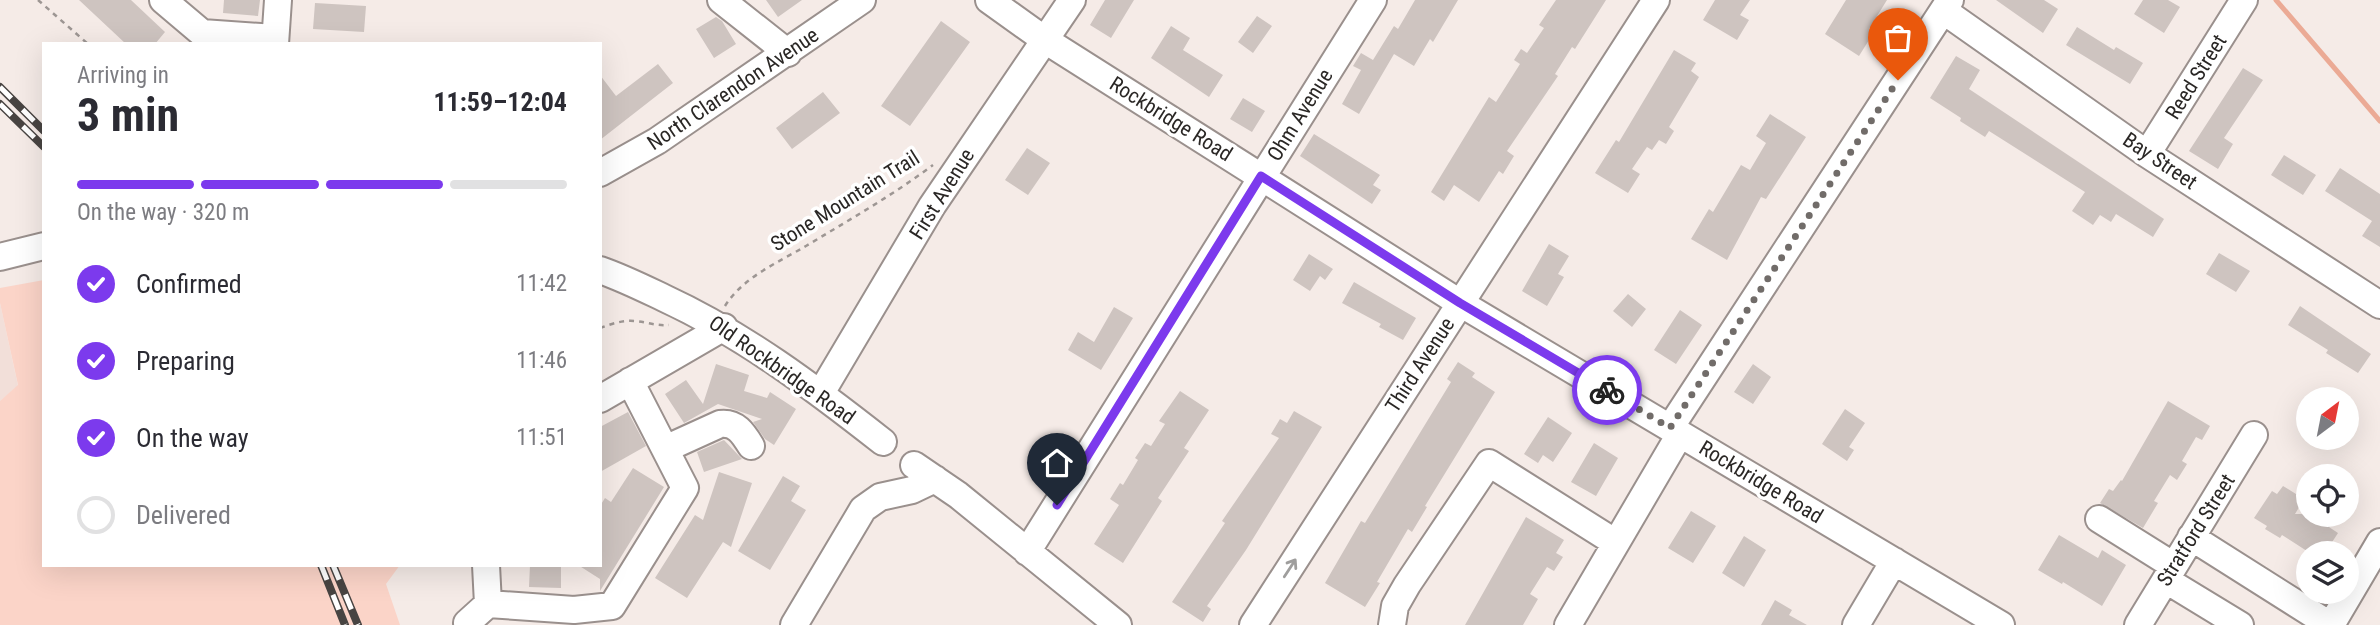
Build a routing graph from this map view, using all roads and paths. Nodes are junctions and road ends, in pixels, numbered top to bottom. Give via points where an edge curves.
1 (38, 0) edge
2 (163, 0) edge
3 (278, 0) edge
4 (721, 0) edge
5 (862, 0) edge
6 (989, 0) edge
7 (1072, 0) edge
8 (1373, 0) edge
9 (1656, 0) edge
10 (2244, 0) edge
11 (1947, 6) edge
12 (193, 12) edge
13 (1045, 40) junction
14 (275, 41) edge
15 (86, 42) edge
16 (788, 53) junction
17 (2147, 154) junction
18 (939, 158) dead end
19 (602, 172) edge
20 (1261, 176) junction
21 (42, 246) edge
22 (0, 257) edge
23 (602, 271) edge
24 (1460, 303) junction
25 (2380, 305) edge
26 (724, 317) junction
27 (676, 323) dead end
28 (602, 327) edge
29 (630, 381) junction
30 (821, 393) junction
31 (602, 398) edge
32 (1675, 431) junction
33 (2254, 435) dead end
34 (883, 442) dead end
35 (751, 446) dead end
36 (665, 449) junction
37 (2099, 519) dead end
38 (2192, 537) junction
39 (2380, 542) edge
40 (1616, 543) junction
41 (1027, 552) junction
42 (1894, 561) junction
43 (486, 567) edge
44 (2170, 573) junction
45 (488, 604) junction
46 (467, 623) edge
47 (794, 625) edge
48 (1118, 625) edge
49 (1253, 625) edge
50 (1392, 625) edge
51 (1568, 625) edge
52 (1856, 625) edge
53 (2001, 625) edge
54 (2138, 625) edge
55 (2240, 625) edge
56 (2331, 625) edge

1 - 15 path
2 - 12 street
3 - 14 street
4 - 16 street
5 - 16 street, North Clarendon Avenue via 830,30
6 - 13 street, Rockbridge Road
7 - 13 street, First Avenue
8 - 20 street, Ohm Avenue
9 - 24 street, Third Avenue
10 - 17 street, Reed Street
11 - 17 street, Bay Street
11 - 32 street
12 - 14 street via 202,33
13 - 20 street, Rockbridge Road
13 - 30 street, First Avenue via 932,206
16 - 19 street, North Clarendon Avenue via 657,141
17 - 25 street, Bay Street
18 - 26 path, Stone Mountain Trail via 876,204 744,285
20 - 24 street, Rockbridge Road
20 - 41 street, Ohm Avenue
21 - 22 street
23 - 26 street, Old Rockbridge Road
24 - 32 street, Rockbridge Road
49 -> 24 street, Third Avenue
26 - 29 street
26 - 30 street, Old Rockbridge Road
27 - 28 path via 657,326 634,321
29 - 31 street
29 - 36 street
30 - 34 street, Old Rockbridge Road
32 - 40 street
32 - 42 street, Rockbridge Road
33 - 38 street, Stratford Street
35 - 36 street via 743,432 730,423
36 - 45 street via 685,488 612,606 574,610
37 - 44 street
38 - 44 street, Stratford Street
38 - 56 street
39 - 56 street
40 - 50 street via 1489,463 1407,585 1395,606
40 - 51 street
41 - 47 street via 924,472 912,490 880,496 863,509
41 - 48 street
42 - 52 street
42 - 53 street, Rockbridge Road
43 - 45 street
44 - 54 street, Stratford Street
44 - 55 street
45 - 46 street

